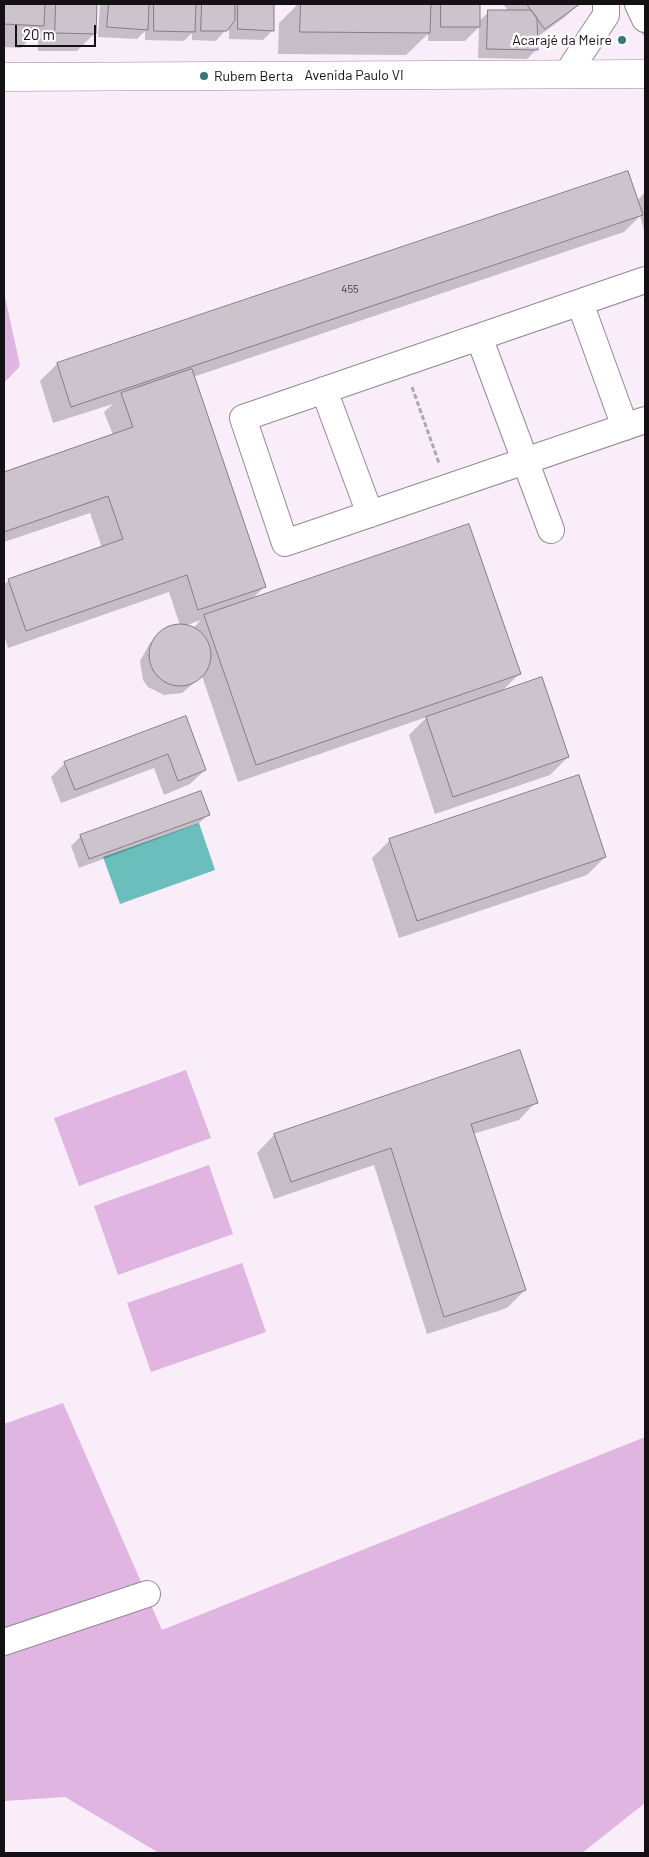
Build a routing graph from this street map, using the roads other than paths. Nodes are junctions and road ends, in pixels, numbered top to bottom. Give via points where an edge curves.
1 (606, 4) edge
2 (638, 4) edge
3 (645, 19) edge
4 (567, 74) junction
5 (645, 74) edge
6 (4, 77) edge
7 (645, 280) edge
8 (580, 303) junction
9 (479, 337) junction
10 (324, 390) junction
11 (635, 424) edge
12 (525, 461) junction
13 (370, 514) junction
14 (551, 530) dead end
15 (147, 1594) dead end
16 (4, 1642) edge

1 - 4 street via 606,15
2 - 3 street
4 - 5 main road, Avenida Paulo VI
4 - 6 main road, Avenida Paulo VI
7 - 8 street
8 - 9 street
8 - 11 street
9 - 10 street
9 - 12 street
10 - 13 street
10 - 13 street via 243,418 285,543
11 - 12 street
12 - 13 street
12 - 14 street
15 - 16 street

